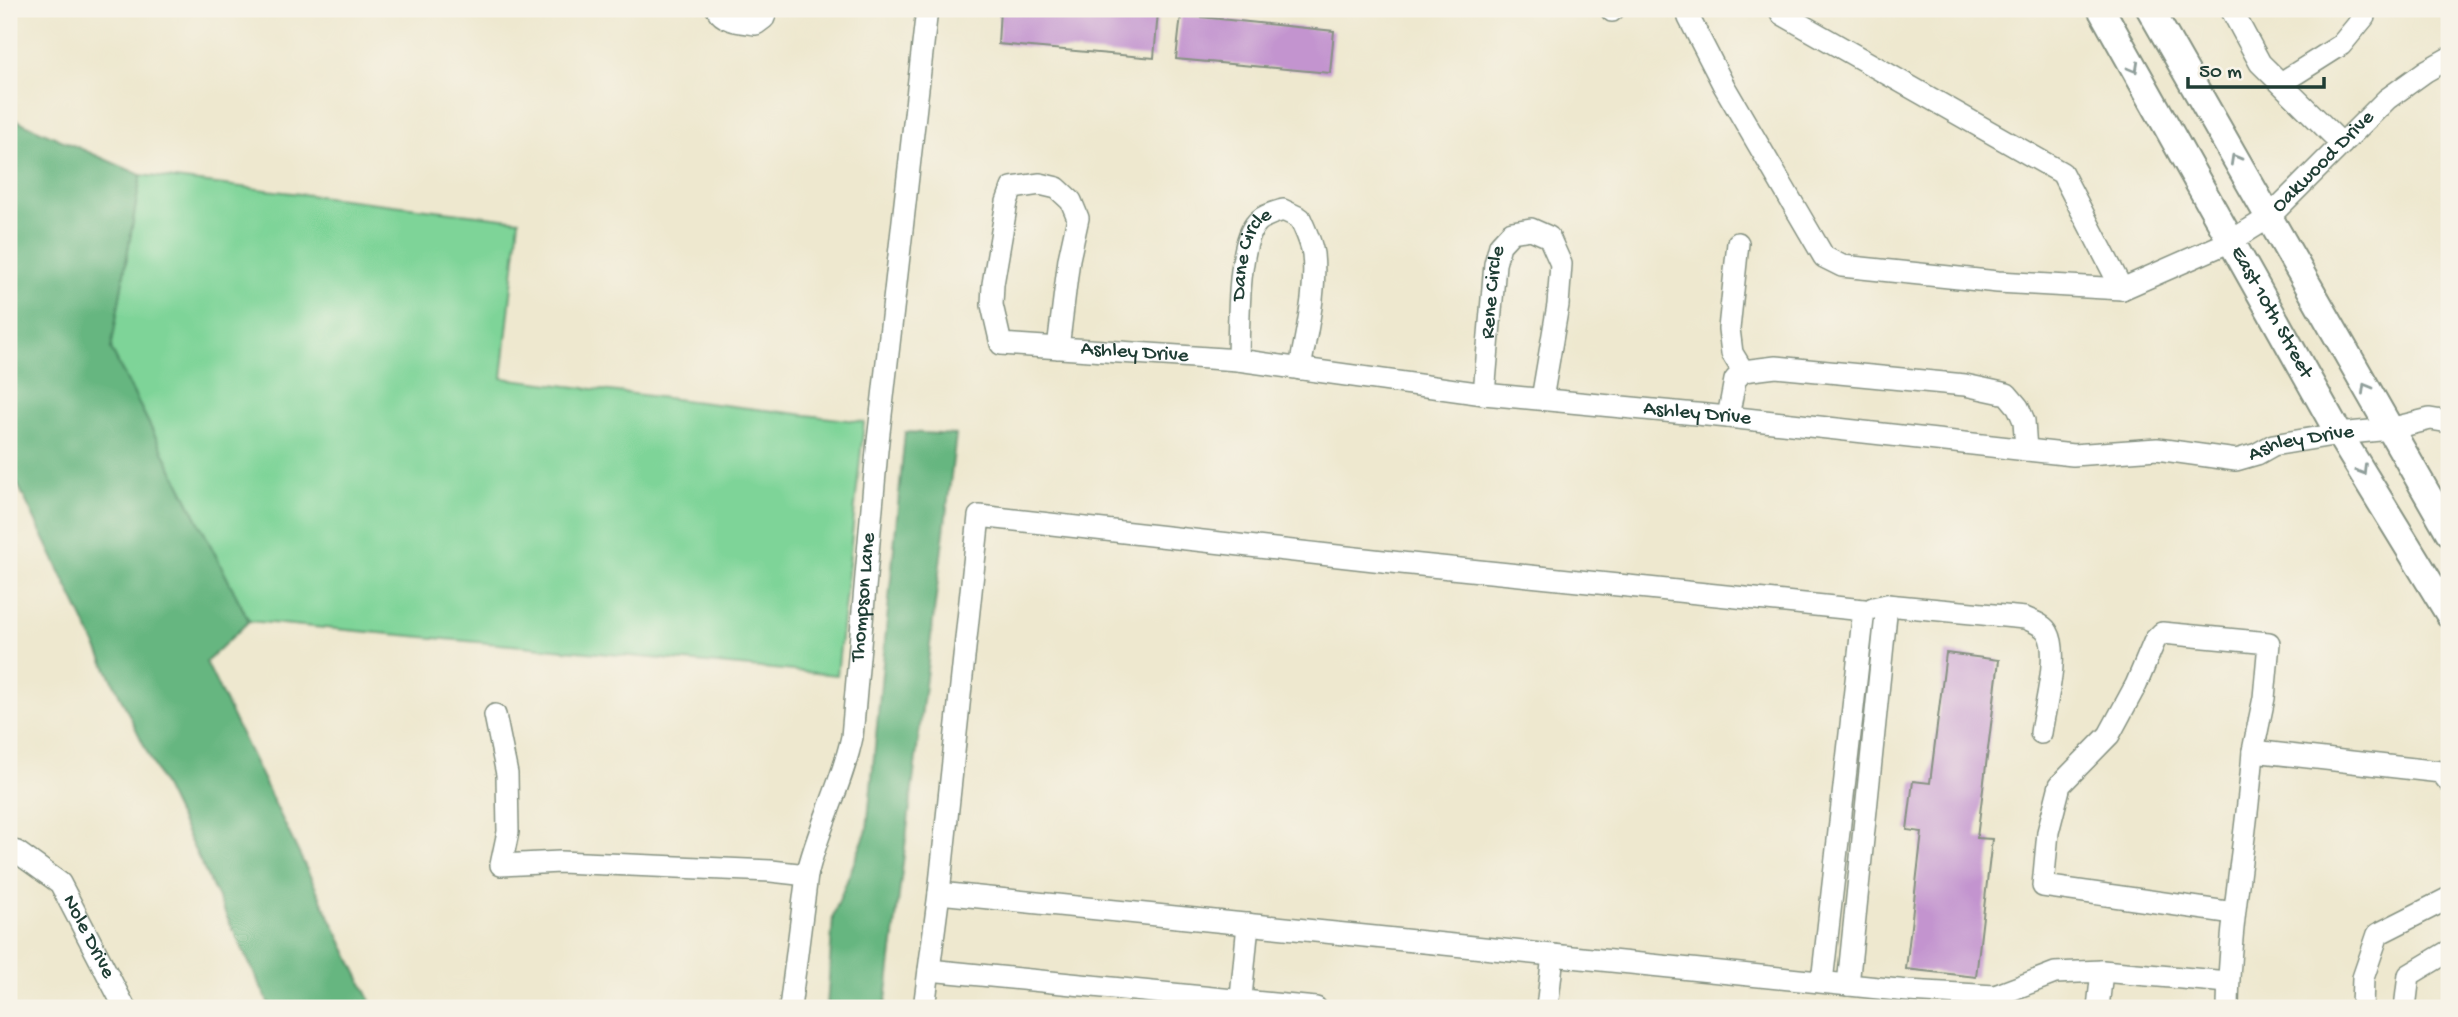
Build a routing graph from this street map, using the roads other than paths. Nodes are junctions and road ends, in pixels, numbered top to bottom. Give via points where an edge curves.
1 (717, 9) edge
2 (766, 9) edge
3 (927, 9) edge
4 (1695, 9) edge
5 (1779, 9) edge
6 (2101, 9) edge
7 (2150, 9) edge
8 (2231, 9) edge
9 (2364, 9) edge
10 (2449, 58) edge
11 (2281, 83) junction
12 (2342, 144) junction
13 (2268, 218) junction
14 (2231, 241) junction
15 (1738, 243) dead end
16 (2122, 289) junction
17 (1058, 348) junction
18 (1238, 360) junction
19 (1300, 369) junction
20 (1743, 371) junction
21 (1484, 394) junction
22 (1542, 399) junction
23 (1728, 417) junction
24 (2449, 422) edge
25 (2390, 429) junction
26 (2339, 434) junction
27 (2026, 450) junction
28 (2449, 531) edge
29 (1887, 605) junction
30 (1864, 610) junction
31 (2449, 614) edge
32 (495, 715) dead end
33 (2041, 733) dead end
34 (2253, 751) junction
35 (2449, 782) edge
36 (9, 850) edge
37 (807, 875) junction
38 (939, 893) junction
39 (2449, 898) edge
40 (2234, 913) junction
41 (1248, 924) junction
42 (1553, 955) junction
43 (2447, 957) edge
44 (929, 970) junction
45 (2102, 971) junction
46 (1822, 982) junction
47 (2228, 982) junction
48 (1848, 985) junction
49 (1241, 1004) edge
50 (125, 1008) edge
51 (790, 1008) edge
52 (924, 1008) edge
53 (1316, 1008) edge
54 (1546, 1008) edge
55 (2098, 1008) edge
56 (2228, 1008) edge
57 (2361, 1008) edge
58 (2405, 1008) edge

1 - 2 street via 727,19 756,24
3 - 37 street, Thompson Lane via 877,450 852,737
4 - 16 street via 1689,18 1724,86 1824,257 1842,266
5 - 16 street via 2062,173
6 -> 14 main road, East 10th Street
13 -> 7 main road, East 10th Street
8 - 11 street via 2260,63
9 - 11 street via 2364,17 2341,45
10 - 12 street, Oakwood Drive via 2387,99
11 - 12 street
12 - 13 street, Oakwood Drive
13 - 14 street, Oakwood Drive
25 -> 13 main road, East 10th Street
14 - 16 street, Oakwood Drive
14 - 26 main road, East 10th Street
15 - 20 street via 1729,329 1732,353
17 - 17 street, Ashley Drive via 1077,218 1071,201 1057,188 1040,184 1012,188 992,305 1001,344
17 - 18 street, Ashley Drive
18 - 19 street, Ashley Drive
18 - 19 street, Dane Circle via 1247,248 1254,226 1283,210 1300,218 1313,255
19 - 21 street, Ashley Drive
20 - 23 street via 1735,380
20 - 27 street via 1776,368 1965,385 2007,394 2024,421
21 - 22 street, Ashley Drive
21 - 22 street, Rene Circle via 1500,246 1512,232 1531,229 1549,237 1560,264
22 - 23 street, Ashley Drive
23 - 27 street, Ashley Drive
24 - 25 street, Ashley Drive via 2430,419
25 - 26 street, Ashley Drive
25 - 28 main road, East 10th Street
26 - 27 street, Ashley Drive via 2273,445 2235,460 2157,449 2073,455
26 -> 31 main road, East 10th Street
29 - 30 street
29 - 33 street via 2025,618 2039,624 2047,631 2053,654
29 - 48 street
30 - 38 street via 979,516
30 - 46 street
32 - 37 street via 507,774 508,832 501,864 560,862
34 - 35 street via 2441,772
34 - 40 street
34 - 40 street via 2269,643 2162,632 2109,735 2060,785 2048,832 2043,886
36 - 50 street, Nole Drive via 60,883
37 - 51 street, Thompson Lane
38 - 41 street
38 - 44 street
39 - 57 street via 2378,934 2363,978
40 - 47 street
41 - 42 street
41 - 49 street
42 - 46 street
42 - 54 street
43 - 58 street via 2409,975
44 - 49 street
44 - 52 street
45 - 47 street
45 - 48 street via 2055,973 1995,996
45 - 55 street
46 - 48 street
47 - 56 street
49 - 53 street

